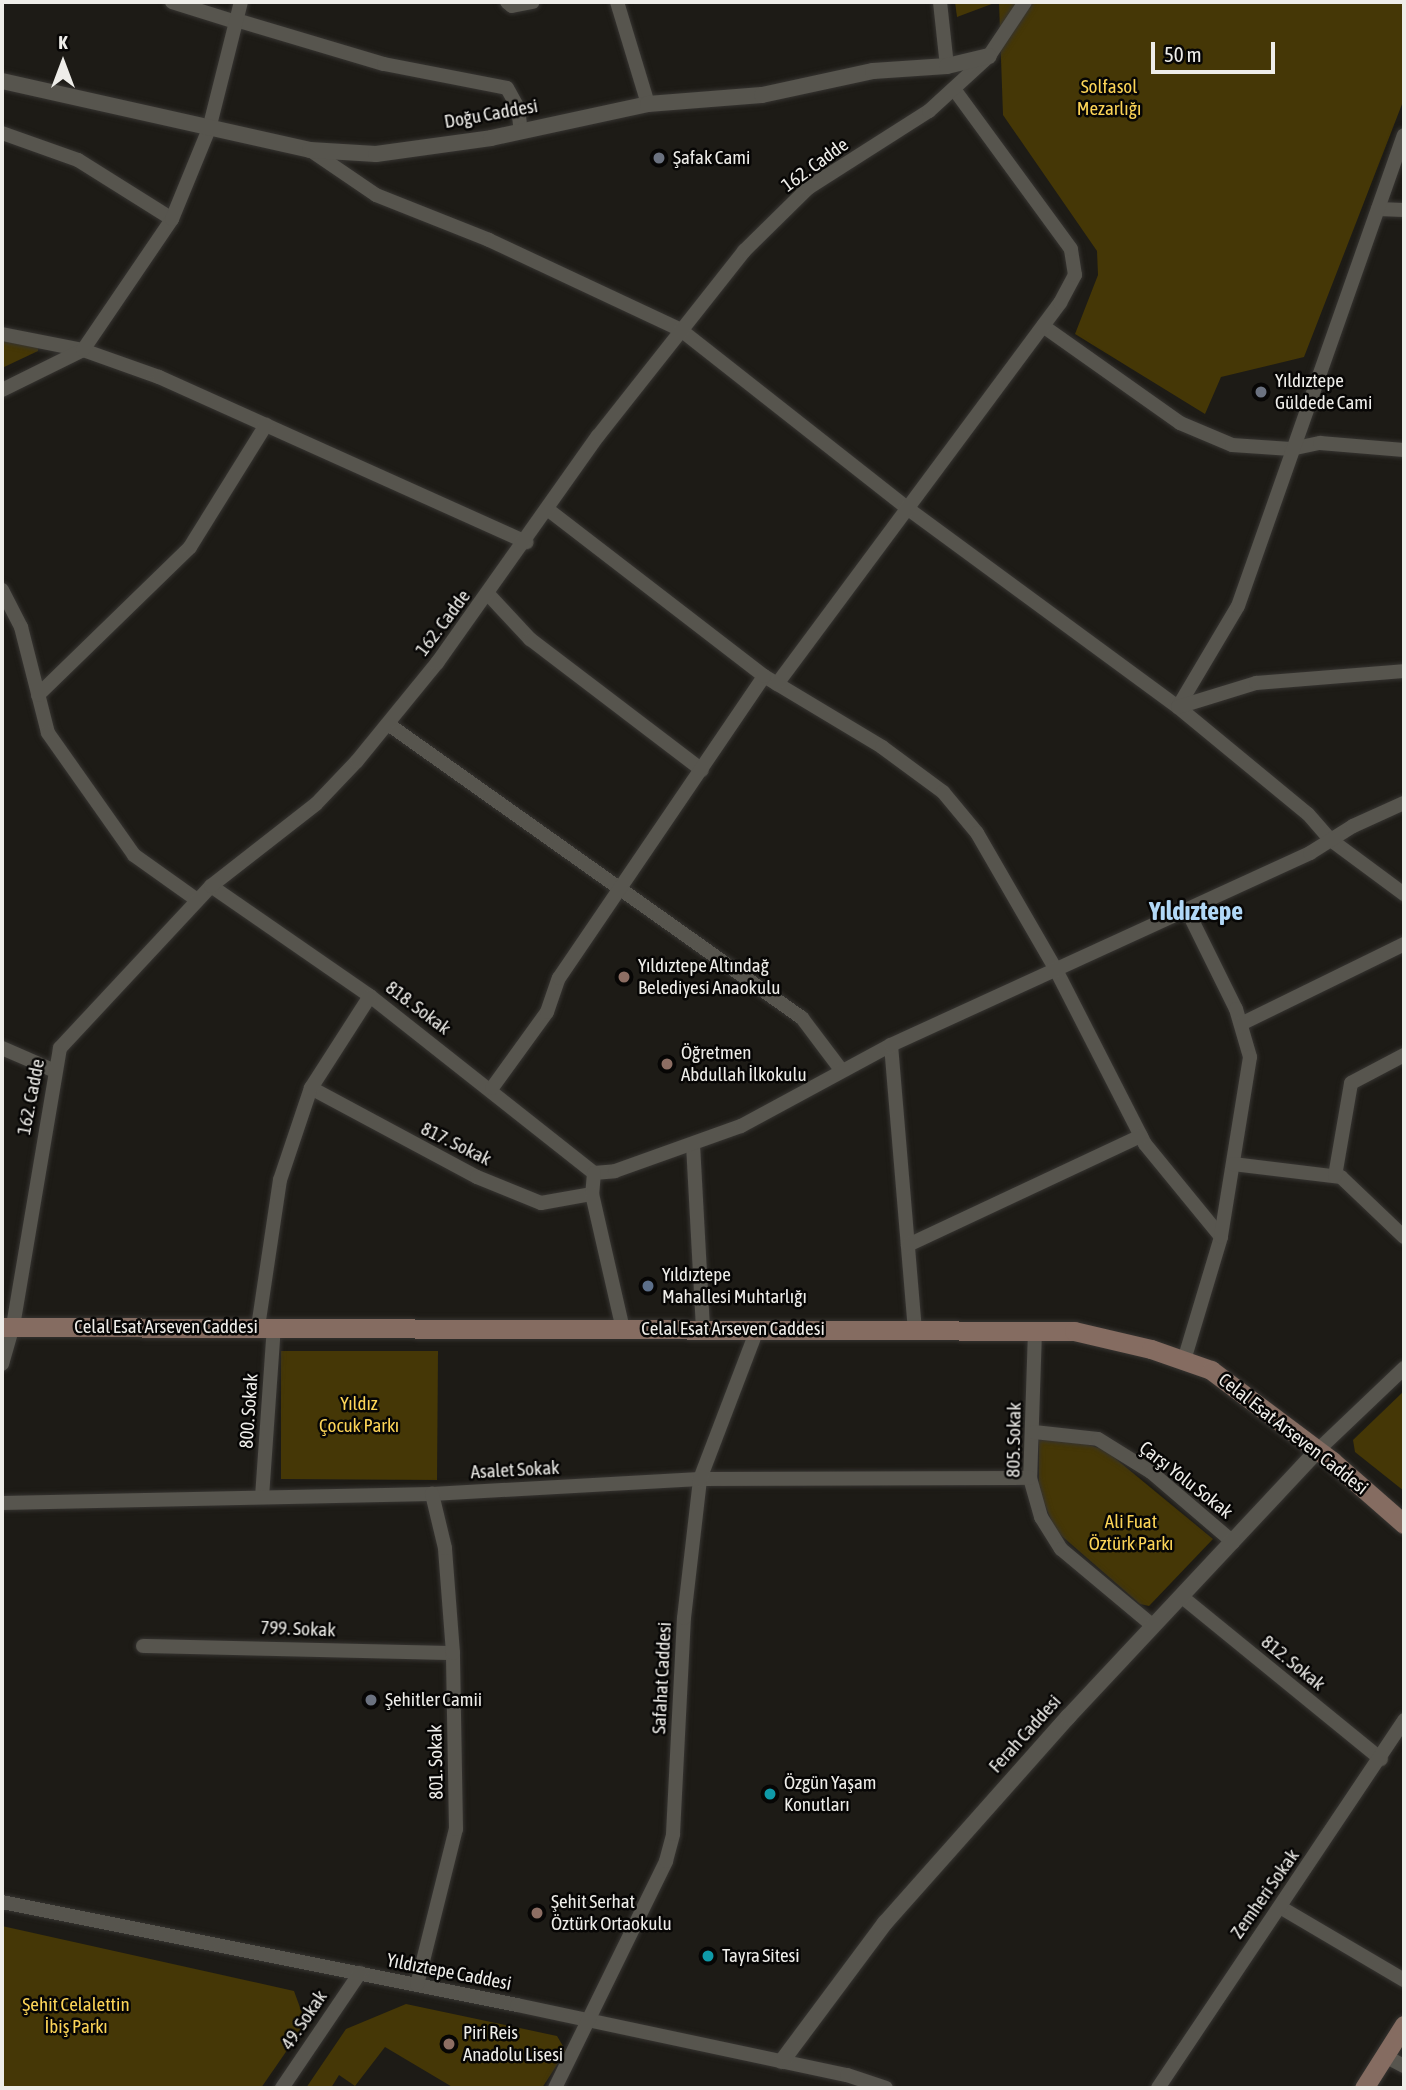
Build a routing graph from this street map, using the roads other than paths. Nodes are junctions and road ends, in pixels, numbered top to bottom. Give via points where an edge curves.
1 (172, 2) edge
2 (241, 2) edge
3 (507, 2) edge
4 (533, 2) edge
5 (617, 2) edge
6 (940, 2) edge
7 (1025, 2) edge
8 (236, 21) junction
9 (989, 56) junction
10 (947, 66) junction
11 (2, 81) edge
12 (954, 89) junction
13 (648, 104) junction
14 (209, 130) junction
15 (521, 132) junction
16 (2, 133) edge
17 (1404, 135) edge
18 (310, 150) junction
19 (1378, 209) junction
20 (1404, 210) edge
21 (172, 219) junction
22 (1043, 326) junction
23 (681, 330) junction
24 (2, 334) edge
25 (83, 350) junction
26 (2, 390) edge
27 (266, 425) junction
28 (1291, 449) junction
29 (1404, 450) edge
30 (907, 508) junction
31 (547, 509) junction
32 (527, 542) junction
33 (2, 590) edge
34 (488, 594) junction
35 (1404, 671) edge
36 (764, 676) junction
37 (777, 684) junction
38 (38, 695) junction
39 (1178, 707) junction
40 (388, 723) junction
41 (702, 770) junction
42 (1404, 803) edge
43 (1331, 839) junction
44 (211, 886) junction
45 (622, 890) junction
46 (1404, 894) edge
47 (197, 900) junction
48 (1188, 910) junction
49 (1404, 944) edge
50 (1056, 970) junction
51 (370, 996) junction
52 (1241, 1024) junction
53 (891, 1045) junction
54 (2, 1048) edge
55 (1404, 1055) edge
56 (55, 1071) junction
57 (842, 1071) junction
58 (312, 1088) junction
59 (492, 1088) junction
60 (1141, 1136) junction
61 (693, 1144) junction
62 (1233, 1164) junction
63 (594, 1173) junction
64 (1335, 1176) junction
65 (592, 1194) junction
66 (1221, 1237) junction
67 (1404, 1237) edge
68 (908, 1245) junction
69 (8, 1326) edge
70 (266, 1327) junction
71 (623, 1329) junction
72 (703, 1329) junction
73 (757, 1329) junction
74 (915, 1330) junction
75 (1035, 1331) junction
76 (1184, 1360) junction
77 (2, 1364) edge
78 (1404, 1368) edge
79 (1034, 1432) junction
80 (1318, 1450) junction
81 (1030, 1478) junction
82 (700, 1479) junction
83 (432, 1494) junction
84 (262, 1497) junction
85 (2, 1503) edge
86 (1404, 1524) edge
87 (1233, 1542) junction
88 (1181, 1596) junction
89 (1153, 1626) junction
90 (143, 1646) dead end
91 (453, 1653) junction
92 (1404, 1720) edge
93 (1381, 1759) junction
94 (2, 1902) edge
95 (1280, 1907) junction
96 (360, 1973) junction
97 (1404, 1980) edge
98 (417, 1985) junction
99 (590, 2023) junction
100 (1404, 2025) edge
101 (1385, 2056) junction
102 (782, 2061) junction
103 (1404, 2066) edge
104 (282, 2088) edge
105 (555, 2088) edge
106 (886, 2088) edge
107 (1158, 2088) edge
108 (1364, 2088) edge

1 - 8 street
2 - 8 street
3 - 4 street via 512,6
5 - 13 street
6 - 10 street
7 - 9 street, 162. Cadde
8 - 14 street
8 - 15 street via 384,64 507,88 518,108
9 - 10 street, Doğu Caddesi
9 - 12 street, 162. Cadde
10 - 13 street, Doğu Caddesi via 873,71 761,95
11 - 14 street, Doğu Caddesi
12 - 22 street via 1070,249 1075,275
12 - 23 street, 162. Cadde via 929,111 808,188 744,251
13 - 15 street, Doğu Caddesi
14 - 18 street, Doğu Caddesi
14 - 21 street
15 - 18 street, Doğu Caddesi via 376,153
16 - 21 street via 78,160
17 - 19 street
18 - 23 street via 376,195 489,240
19 - 20 street
19 - 28 street
21 - 25 street
22 - 28 street via 1180,423 1232,445
22 - 30 street
23 - 30 street
23 - 31 street, 162. Cadde
24 - 25 street
25 - 26 street
25 - 27 street via 159,377
27 - 32 street
27 - 38 street via 191,547
28 - 29 street via 1320,443
28 - 39 street via 1238,606
30 - 37 street
30 - 39 street
31 - 32 street, 162. Cadde
31 - 36 street
32 - 34 street, 162. Cadde
33 - 38 street via 20,627
34 - 40 street, 162. Cadde
34 - 41 street via 530,639
35 - 39 street via 1256,683
36 - 37 street
36 - 41 street
37 - 50 street via 882,747 943,792 978,833
38 - 47 street via 48,733 134,855
39 - 43 street via 1308,814
40 - 44 street, 162. Cadde via 316,804
40 - 45 street
41 - 45 street
42 - 43 street
43 - 46 street
43 - 48 street
44 - 47 street, 162. Cadde
44 - 51 street, 818. Sokak
45 - 57 street via 802,1017
45 - 59 street via 559,978 547,1012
47 - 56 street, 162. Cadde via 76,1027 60,1048
48 - 50 street
48 - 52 street
49 - 52 street
50 - 53 street
50 - 60 street
51 - 58 street, 800. Sokak
51 - 59 street, 818. Sokak
52 - 62 street via 1250,1056
53 - 57 street
53 - 68 street
54 - 56 street
55 - 64 street via 1351,1083
56 - 69 street, 162. Cadde
57 - 61 street via 741,1126
58 - 65 street, 817. Sokak via 477,1177 541,1203
58 - 70 street, 800. Sokak via 279,1180
59 - 63 street, 818. Sokak
60 - 66 street
60 - 68 street
61 - 63 street via 615,1171
61 - 72 street
62 - 64 street
62 - 66 street
63 - 65 street
64 - 67 street via 1362,1192
65 - 71 street
66 - 76 street
68 - 74 street
69 - 70 main road, Celal Esat Arseven Caddesi
69 - 77 street, 162. Cadde
70 - 71 main road, Celal Esat Arseven Caddesi
70 - 84 street, 800. Sokak
71 - 72 main road, Celal Esat Arseven Caddesi
72 - 73 main road, Celal Esat Arseven Caddesi
73 - 74 main road, Celal Esat Arseven Caddesi
73 - 82 street, Safahat Caddesi
74 - 75 main road, Celal Esat Arseven Caddesi
75 - 76 main road, Celal Esat Arseven Caddesi via 1074,1331
75 - 79 street, 805. Sokak
76 - 80 main road, Celal Esat Arseven Caddesi via 1211,1370
78 - 80 street
79 - 81 street, 805. Sokak
79 - 87 street, Çarşı Yolu Sokak via 1098,1439 1151,1472
80 - 86 main road, Celal Esat Arseven Caddesi
80 - 87 street, Ferah Caddesi
81 - 82 street, Asalet Sokak
81 - 89 street, 805. Sokak via 1041,1517 1061,1549
82 - 83 street, Asalet Sokak
82 - 99 street, Safahat Caddesi via 684,1618 673,1834 666,1861
83 - 84 street, Asalet Sokak
83 - 91 street, 801. Sokak via 445,1548
84 - 85 street, Asalet Sokak
87 - 88 street, Ferah Caddesi
88 - 89 street, Ferah Caddesi
88 - 93 street, 812. Sokak
89 - 102 street, Ferah Caddesi via 885,1923
90 - 91 street, 799. Sokak
91 - 98 street, 801. Sokak via 456,1829
92 - 93 street, Zemheri Sokak
93 - 95 street, Zemheri Sokak
94 - 96 street, Yıldıztepe Caddesi
95 - 97 street
95 - 107 street, Zemheri Sokak
96 - 98 street, Yıldıztepe Caddesi
96 - 104 street, 49. Sokak
98 - 99 street, Yıldıztepe Caddesi
99 - 102 street, Yıldıztepe Caddesi
99 - 105 street, Safahat Caddesi
100 - 101 main road
101 - 103 street
101 - 108 main road
102 - 106 street, Yıldıztepe Caddesi

